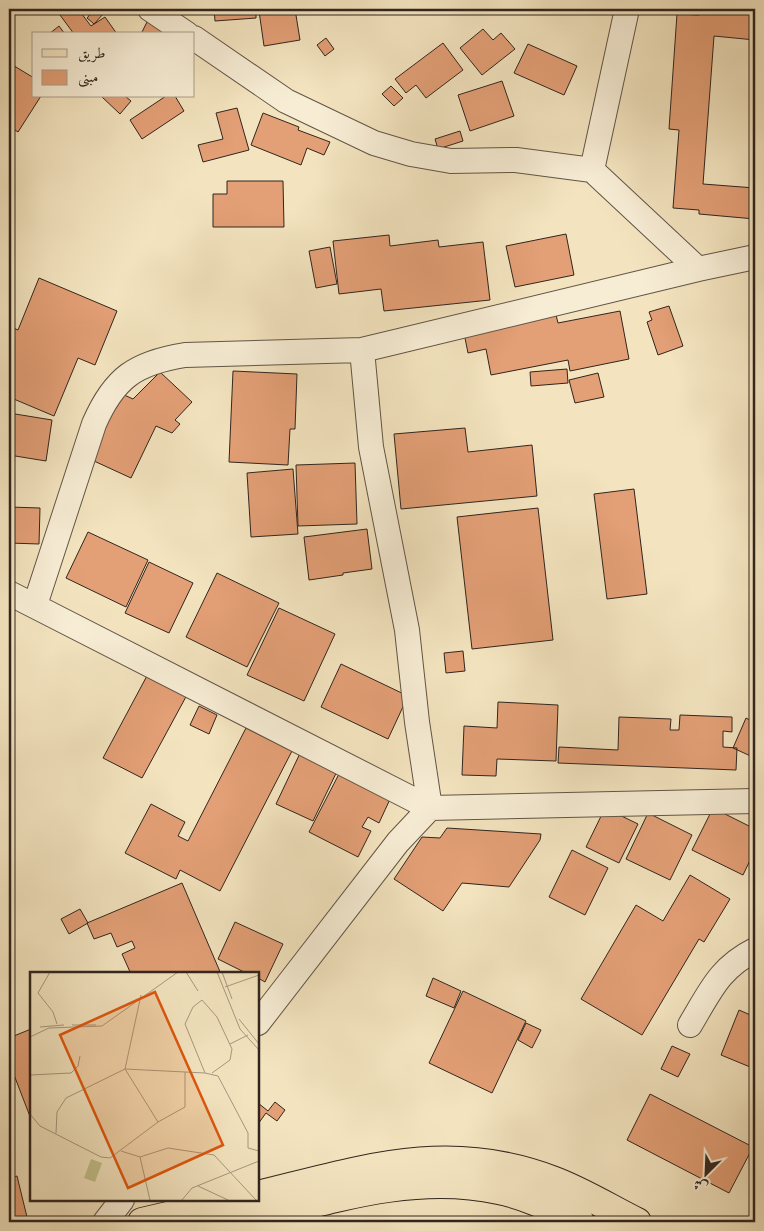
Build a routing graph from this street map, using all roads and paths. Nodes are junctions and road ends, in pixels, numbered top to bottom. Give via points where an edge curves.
1 (150, 9) edge
2 (627, 9) edge
3 (184, 32) edge
4 (195, 39) edge
5 (592, 170) junction
6 (755, 258) edge
7 (698, 269) junction
8 (362, 350) junction
9 (9, 593) edge
10 (35, 605) junction
11 (755, 801) edge
12 (430, 808) junction
13 (755, 950) edge
14 (259, 1022) edge
15 (690, 1025) dead end
16 (549, 1193) junction
17 (259, 1195) edge
18 (121, 1201) edge
19 (233, 1201) edge
20 (105, 1222) edge
21 (142, 1222) edge
22 (242, 1222) edge
23 (580, 1222) edge
24 (637, 1222) edge

1 - 3 street
2 - 5 street
4 - 5 street via 286,101 374,143 451,161 516,160
5 - 7 street
6 - 7 street
7 - 8 street
8 - 10 street via 184,354 160,358 125,378 104,402 94,424
8 - 12 street via 371,447 407,630
9 - 10 street
10 - 12 street
11 - 12 street
12 - 14 street via 392,849
13 - 15 street via 719,977
16 - 17 main road via 506,1166 431,1160 382,1166
16 - 22 main road via 422,1183 382,1188
16 - 23 main road
16 - 24 main road
18 - 20 street
19 - 21 main road

